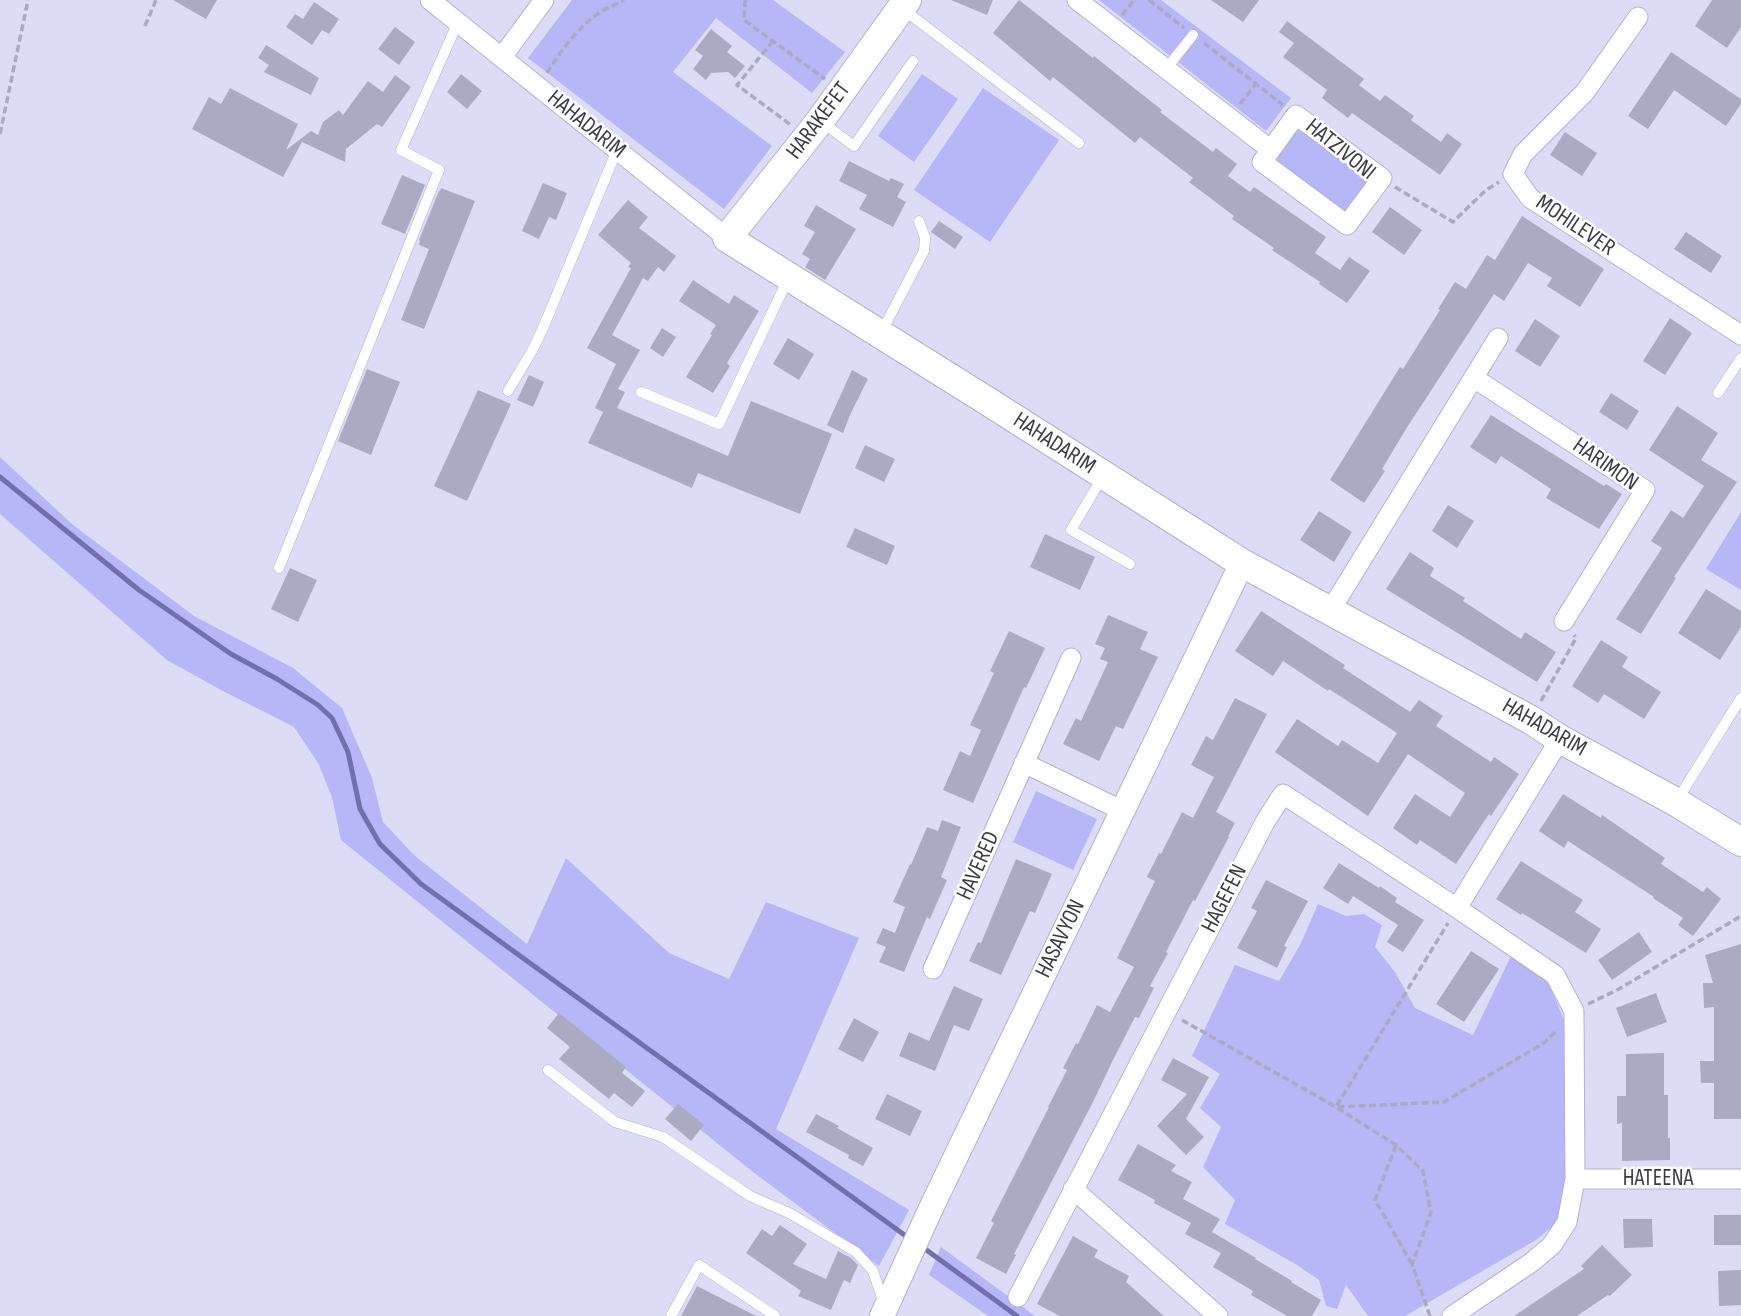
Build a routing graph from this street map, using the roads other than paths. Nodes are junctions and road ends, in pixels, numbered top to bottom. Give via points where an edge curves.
1 (430, 0) edge
2 (544, 0) edge
3 (1077, 0) edge
4 (904, 4) edge
5 (1637, 17) dead end
6 (458, 22) junction
7 (1193, 35) road end
8 (502, 57) junction
9 (913, 61) dead end
10 (1166, 69) junction
11 (813, 129) junction
12 (1079, 143) dead end
13 (617, 150) junction
14 (1270, 150) junction
15 (919, 221) dead end
16 (727, 239) junction
17 (789, 277) junction
18 (880, 334) junction
19 (1741, 335) edge
20 (1499, 338) dead end
21 (1741, 358) edge
22 (1474, 378) junction
23 (508, 391) dead end
24 (641, 392) dead end
25 (1718, 393) dead end
26 (1103, 475) junction
27 (1130, 564) dead end
28 (1242, 564) junction
29 (279, 568) dead end
30 (1330, 611) junction
31 (1564, 621) road end
32 (1071, 658) dead end
33 (1741, 698) edge
34 (1560, 739) junction
35 (1024, 763) junction
36 (1676, 802) junction
37 (1123, 811) junction
38 (1717, 827) junction
39 (1741, 842) edge
40 (1741, 858) edge
41 (1457, 908) junction
42 (933, 969) dead end
43 (548, 1070) dead end
44 (1575, 1179) junction
45 (1741, 1179) edge
46 (1073, 1189) junction
47 (1018, 1297) dead end
48 (883, 1312) edge
49 (671, 1316) edge
50 (775, 1316) edge
51 (1218, 1316) edge
52 (1452, 1316) edge

1 - 6 street, HAHADARIM
2 - 8 street
3 - 10 street, HATZIVONI
4 - 11 main road, HARAKEFET
4 - 12 lane
5 - 19 street, MOHILEVER via 1585,92 1523,154 1513,174 1531,198
6 - 8 street, HAHADARIM
6 - 29 lane via 401,150 439,170
7 - 10 lane
8 - 13 street, HAHADARIM
9 - 11 lane via 854,146
10 - 14 street, HATZIVONI
11 - 16 main road, HARAKEFET
13 - 16 street, HAHADARIM
13 - 23 lane via 537,340
14 - 14 street, HATZIVONI via 1296,115 1382,178 1347,225 1262,162
15 - 18 lane via 924,251
16 - 17 main road, HAHADARIM
17 - 18 main road, HAHADARIM
17 - 24 lane via 719,424
18 - 26 main road, HAHADARIM
20 - 22 street
21 - 25 lane
22 - 30 street
22 - 31 street, HARIMON via 1645,489
26 - 27 lane via 1071,530
26 - 28 main road, HAHADARIM
28 - 30 main road, HAHADARIM
28 - 37 street, HASAVYON
30 - 34 main road, HAHADARIM
32 - 35 street, HAVERED
33 - 36 lane
34 - 36 main road, HAHADARIM
34 - 41 street
35 - 37 street
35 - 42 street, HAVERED
36 - 38 main road, HAHADARIM
37 - 48 street, HASAVYON
38 - 39 main road, HAHADARIM
38 - 40 main road, HAHADARIM
41 - 44 street, HAGEFEN via 1555,975 1574,1011
41 - 46 street, HAGEFEN via 1283,794
43 - 48 lane via 615,1122 663,1136 750,1196 856,1251 873,1270
44 - 45 street, HATEENA
44 - 52 street, HAGEFEN via 1567,1222 1552,1245
46 - 47 street, HAGEFEN
46 - 51 street
49 - 50 lane via 699,1265

